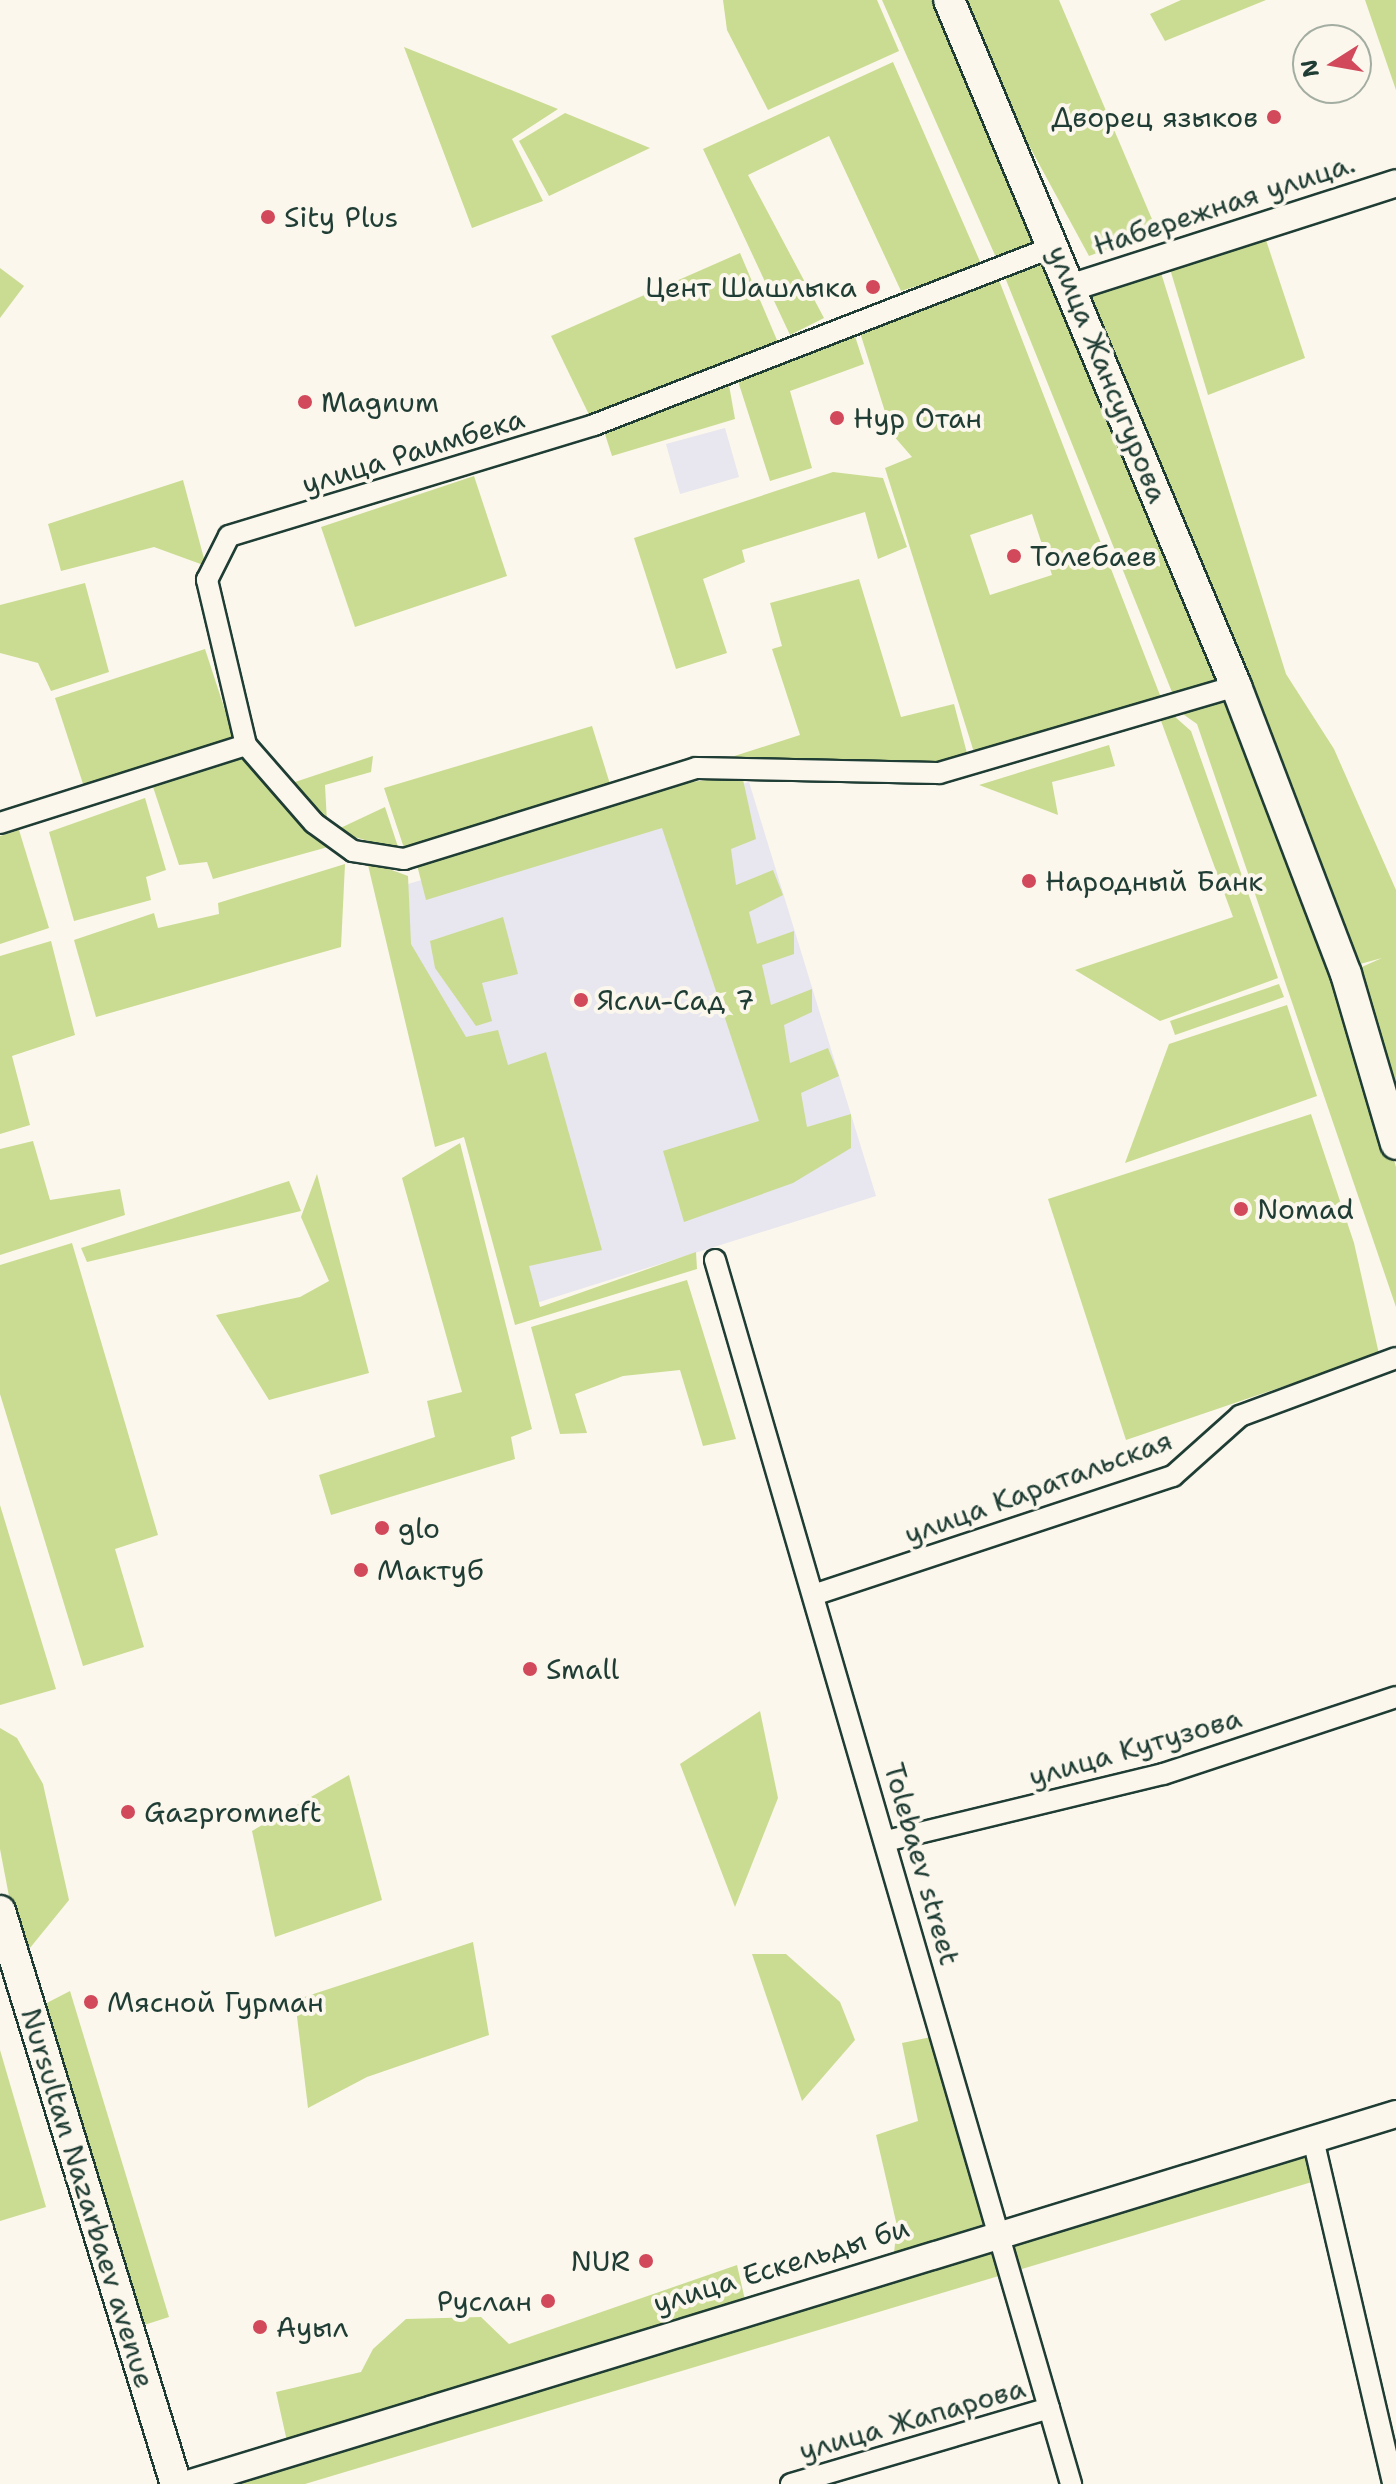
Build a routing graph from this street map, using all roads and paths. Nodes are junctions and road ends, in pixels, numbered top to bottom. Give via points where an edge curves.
1 (949, 0) edge
2 (1396, 183) edge
3 (1056, 246) junction
4 (1073, 287) junction
5 (1236, 686) junction
6 (246, 745) junction
7 (0, 823) edge
8 (1396, 1144) edge
9 (715, 1260) dead end
10 (1396, 1358) edge
11 (816, 1594) junction
12 (1396, 1697) edge
13 (886, 1841) junction
14 (0, 1911) edge
15 (1396, 2114) edge
16 (1313, 2139) junction
17 (999, 2230) junction
18 (1049, 2408) junction
19 (176, 2484) edge
20 (188, 2484) edge
21 (791, 2484) edge
22 (1071, 2484) edge
23 (1393, 2484) edge

1 - 3 main road, улица Жансугурова
2 - 4 street, Набережная улица.
3 - 4 main road, улица Жансугурова
3 - 6 street, улица Раимбека via 594,425 229,536 207,580
4 - 5 main road, улица Жансугурова
5 - 6 street via 939,773 696,768 404,859 353,851 314,823
5 - 8 main road, улица Жансугурова via 1346,974
6 - 7 street
9 - 11 street, Tolebaev street
10 - 11 street, улица Каратальская via 1240,1416 1173,1476
11 - 13 street, Tolebaev street
12 - 13 street, улица Кутузова via 1163,1774
13 - 17 street, Tolebaev street
14 - 19 main road, Nursultan Nazarbaev avenue
15 - 16 street, улица Ескельды би
16 - 17 street, улица Ескельды би
16 - 23 street
17 - 18 street, Tolebaev street
17 - 20 street, улица Ескельды би
18 - 21 street, улица Жапарова
18 - 22 street, Tolebaev street

